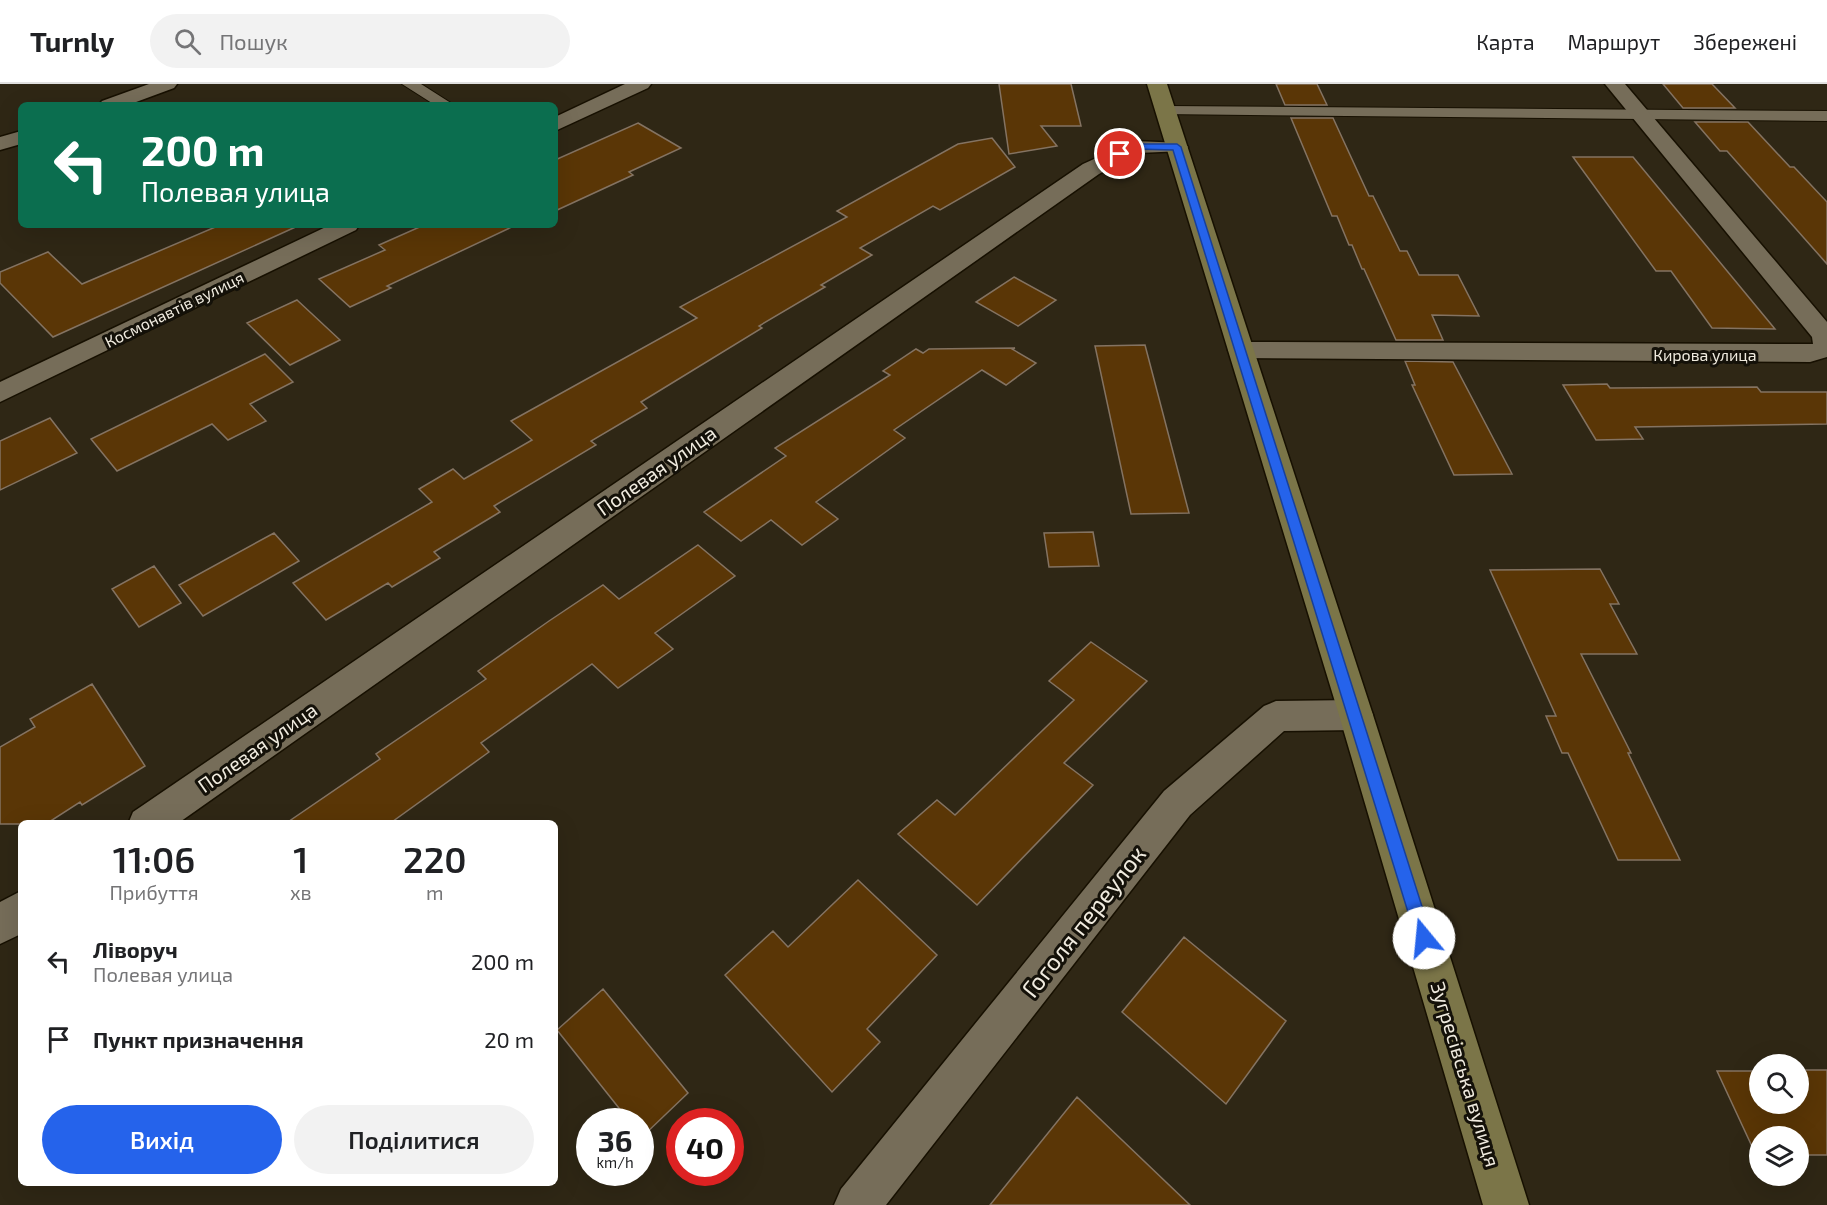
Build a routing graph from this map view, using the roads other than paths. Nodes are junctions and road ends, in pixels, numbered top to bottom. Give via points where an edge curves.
1 (167, 84) edge
2 (410, 84) edge
3 (641, 84) edge
4 (1615, 84) edge
5 (1161, 97) edge
6 (117, 102) edge
7 (441, 102) edge
8 (1639, 113) junction
9 (1827, 116) edge
10 (558, 124) edge
11 (18, 137) edge
12 (0, 144) edge
13 (1177, 147) junction
14 (342, 228) edge
15 (1241, 350) junction
16 (0, 393) edge
17 (1356, 715) junction
18 (152, 820) edge
19 (18, 912) edge
20 (0, 925) edge
21 (857, 1205) edge
22 (1506, 1205) edge

1 - 6 street
2 - 7 lane
3 - 10 street
4 - 8 street, Кирова улица
5 - 8 lane
5 - 13 street, Зугресівська вулиця
8 - 9 lane
8 - 15 street, Кирова улица via 1825,336 1826,349 1810,354
11 - 12 street
13 - 15 street, Зугресівська вулиця
13 - 18 street, Полевая улица via 1134,147 1091,169
14 - 16 street, Космонавтів вулиця
15 - 17 street, Зугресівська вулиця
17 - 21 street, Гоголя переулок via 1276,716 1177,803
17 - 22 street, Зугресівська вулиця
19 - 20 street

